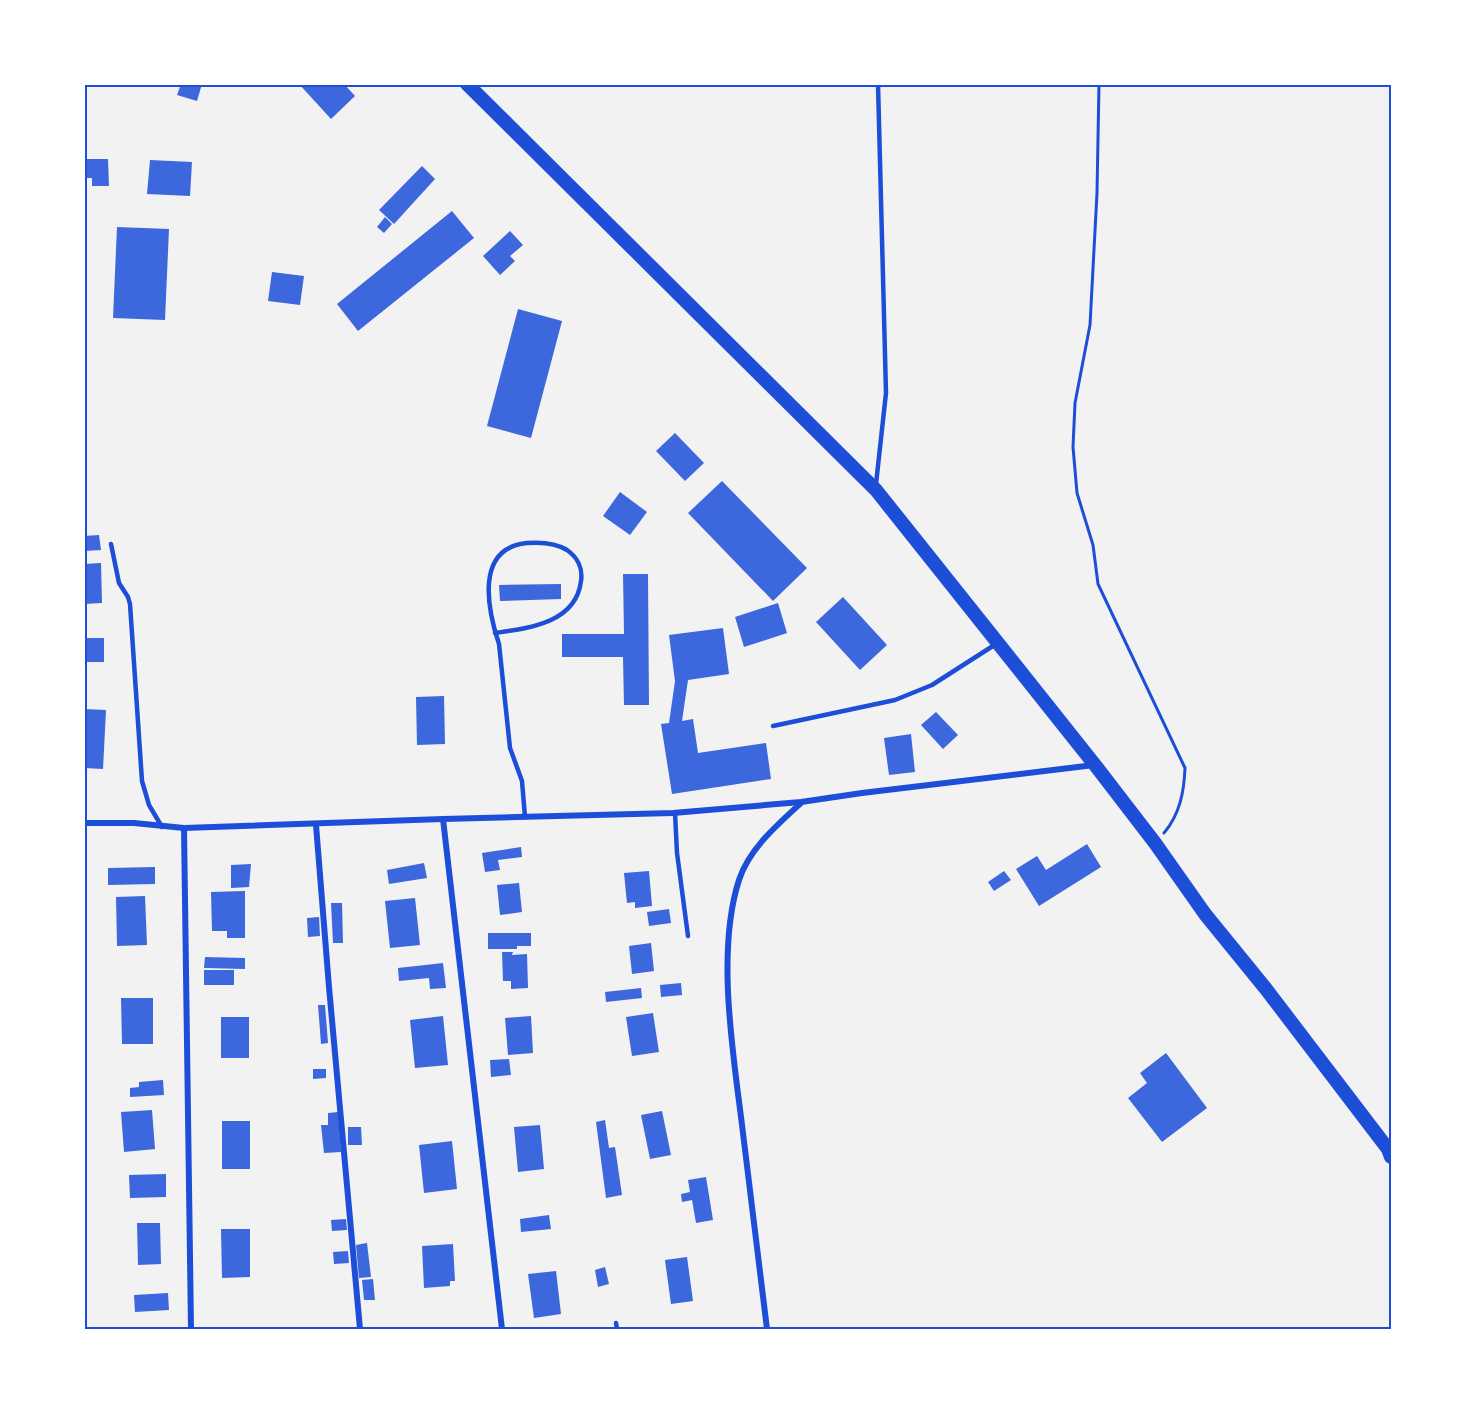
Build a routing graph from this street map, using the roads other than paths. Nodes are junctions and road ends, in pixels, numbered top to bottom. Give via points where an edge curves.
1 (467, 84) edge
2 (878, 84) edge
3 (876, 490) junction
4 (111, 544) dead end
5 (495, 633) junction
6 (998, 643) junction
7 (773, 726) dead end
8 (1095, 765) junction
9 (801, 802) junction
10 (675, 813) junction
11 (525, 817) junction
12 (443, 819) junction
13 (84, 823) edge
14 (316, 825) junction
15 (162, 826) junction
16 (184, 828) junction
17 (688, 936) dead end
18 (1390, 1152) edge
19 (616, 1323) dead end
20 (191, 1329) edge
21 (360, 1329) edge
22 (502, 1329) edge
23 (617, 1329) edge
24 (767, 1329) edge

1 - 3 main road
2 - 3 lane via 886,393
3 - 6 main road
4 - 15 lane via 119,583 130,604 142,781 149,805
5 - 5 lane via 487,587 507,549 519,544 550,544 566,549 577,559 582,578 574,603 566,611 534,627
5 - 11 lane via 510,748 522,781
6 - 7 lane via 932,685 895,700
6 - 8 main road
8 - 9 street
8 - 18 main road
9 - 10 street
9 - 24 street via 768,834 750,859 740,878 729,924 729,995 737,1086
10 - 11 street
10 - 17 lane
11 - 12 street
12 - 14 street
12 - 22 street
13 - 15 street
14 - 16 street
14 - 21 street
15 - 16 street
16 - 20 street
19 - 23 lane

